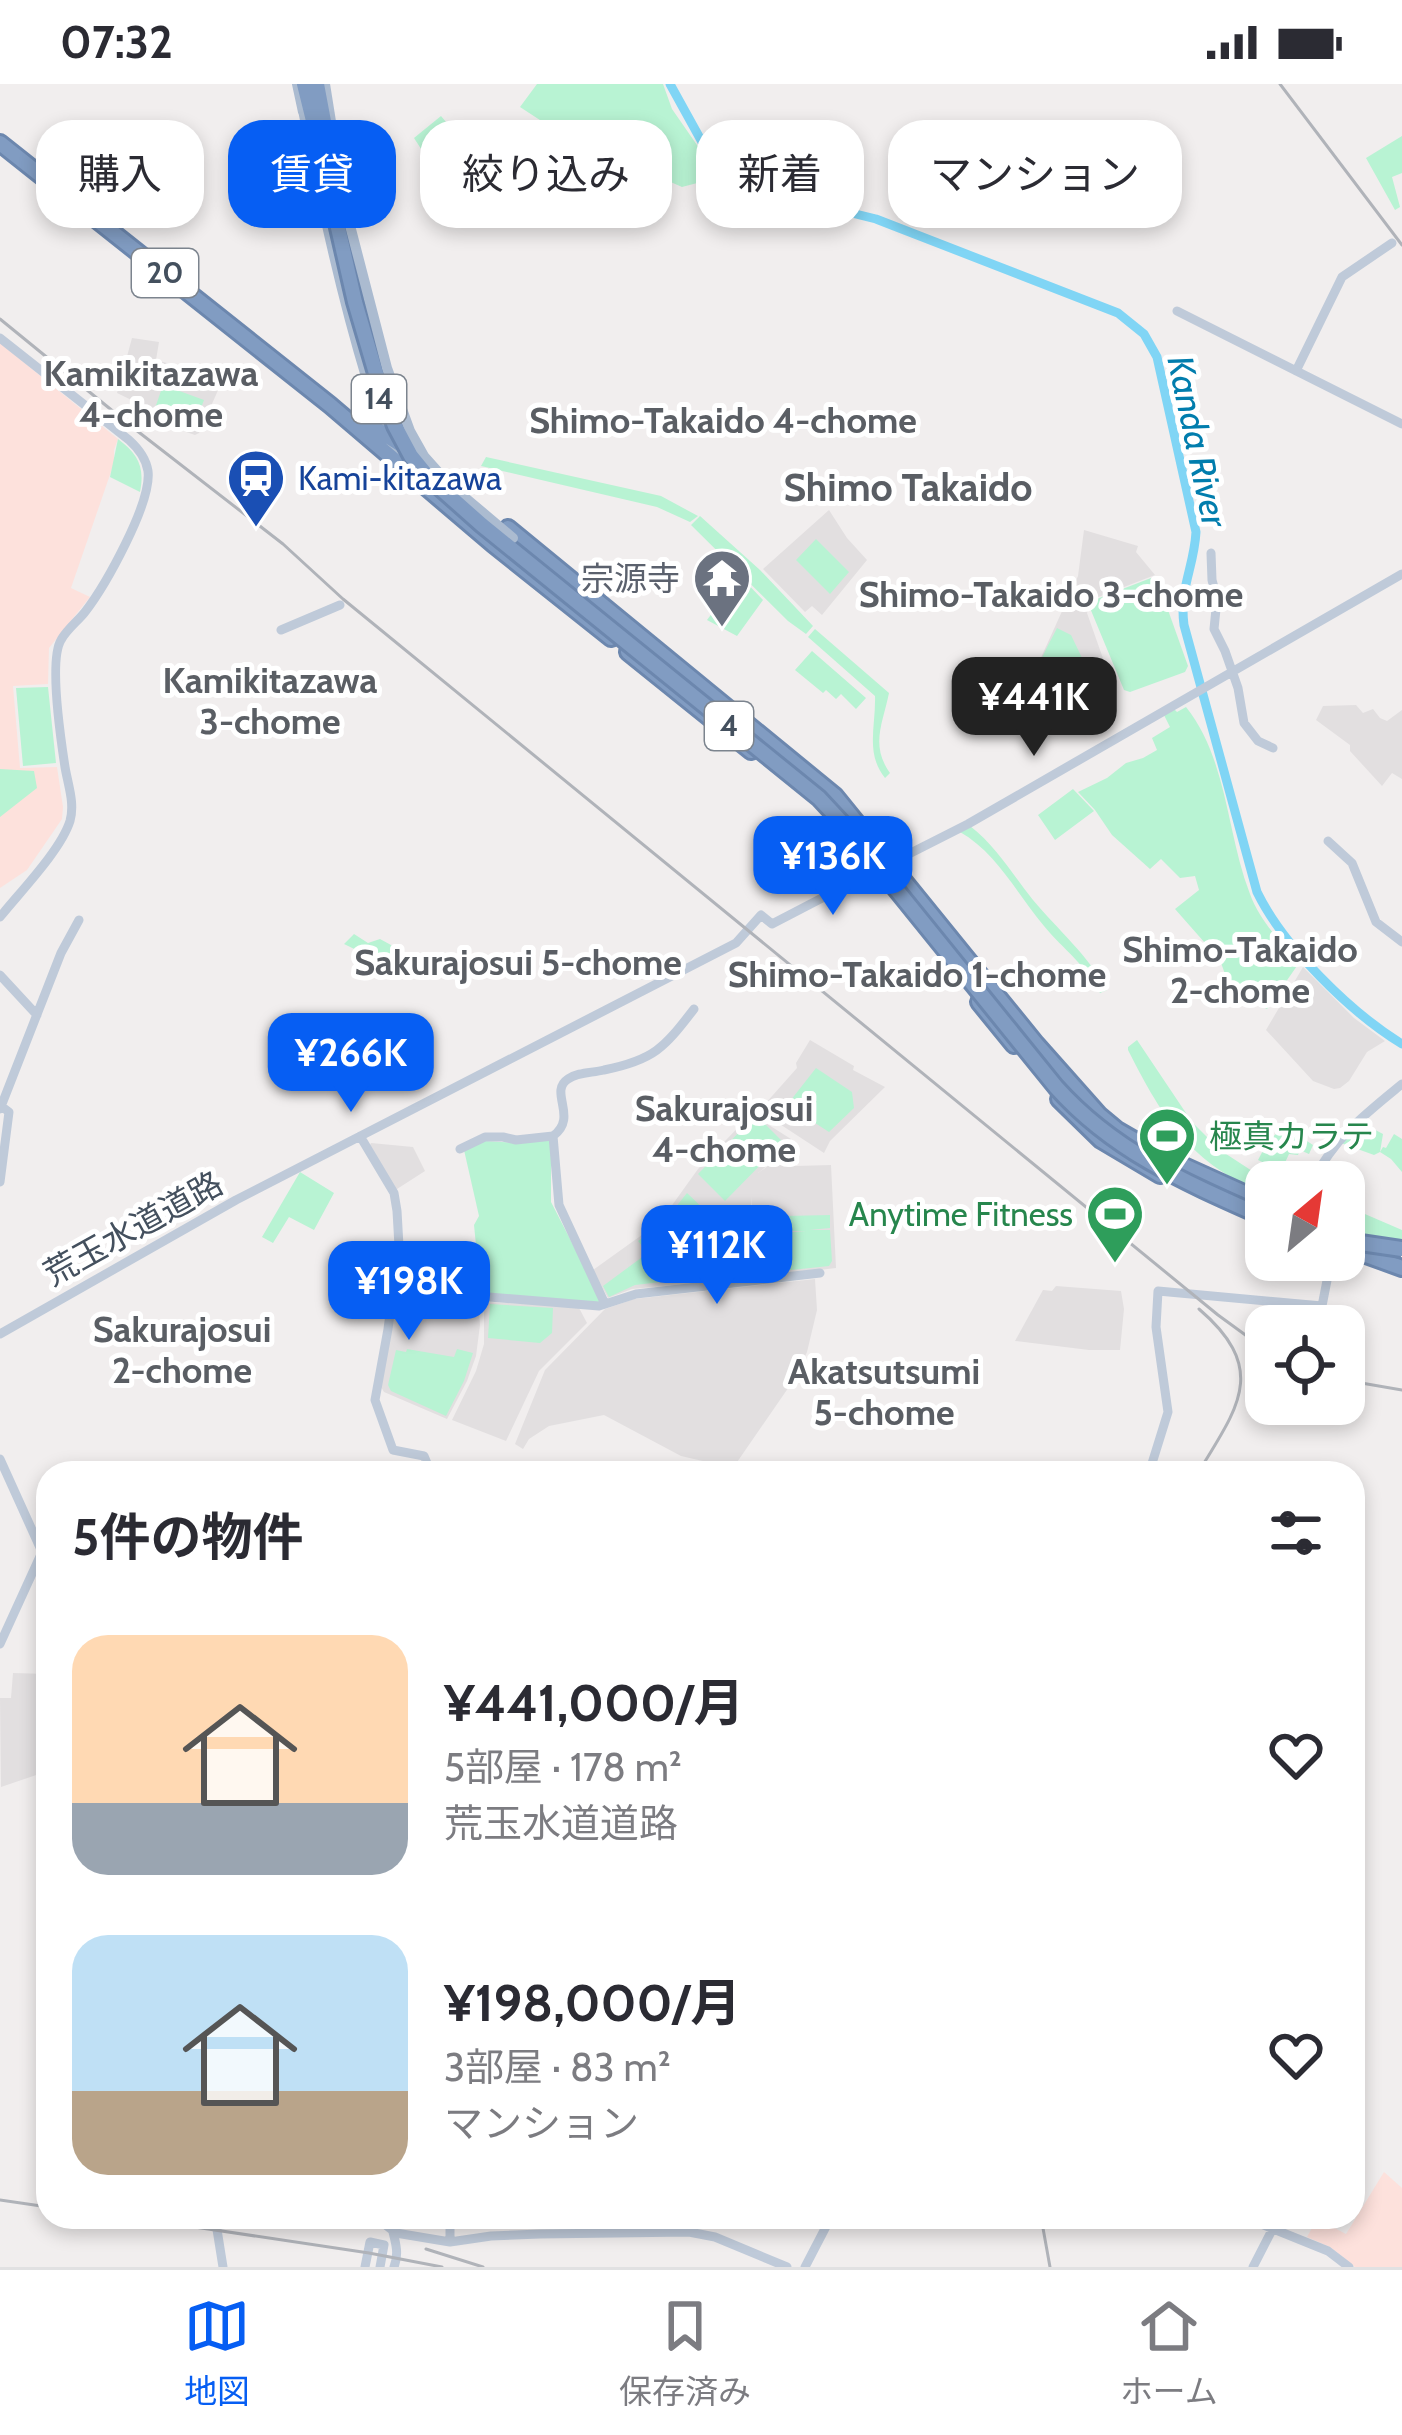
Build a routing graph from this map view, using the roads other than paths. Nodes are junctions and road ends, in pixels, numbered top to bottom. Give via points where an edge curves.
1 (311, 84) edge
2 (303, 110) junction
3 (321, 120) edge
4 (0, 139) edge
5 (340, 228) edge
6 (351, 228) edge
7 (351, 228) edge
8 (1392, 243) dead end
9 (1178, 311) dead end
10 (377, 318) junction
11 (352, 324) junction
12 (0, 338) edge
13 (1296, 371) junction
14 (373, 420) junction
15 (1402, 424) edge
16 (386, 437) junction
17 (402, 465) junction
18 (434, 466) junction
19 (509, 543) junction
20 (1211, 553) dead end
21 (1402, 574) edge
22 (594, 600) junction
23 (340, 605) dead end
24 (583, 616) junction
25 (281, 630) dead end
26 (1230, 672) junction
27 (1273, 748) dead end
28 (846, 808) junction
29 (832, 820) junction
30 (863, 828) junction
31 (849, 840) junction
32 (1328, 841) dead end
33 (891, 863) junction
34 (874, 872) junction
35 (0, 917) edge
36 (79, 920) dead end
37 (1402, 942) edge
38 (0, 975) edge
39 (694, 1010) dead end
40 (37, 1015) junction
41 (1402, 1084) edge
42 (1, 1107) edge
43 (360, 1136) junction
44 (553, 1136) junction
45 (460, 1149) dead end
46 (1325, 1161) edge
47 (0, 1182) edge
48 (1245, 1202) edge
49 (1245, 1205) edge
50 (1245, 1206) edge
51 (1365, 1249) edge
52 (1365, 1249) edge
53 (1402, 1261) edge
54 (820, 1273) dead end
55 (1327, 1281) edge
56 (394, 1283) junction
57 (605, 1304) junction
58 (0, 1334) edge
59 (0, 1459) edge
60 (426, 1461) edge
61 (1153, 1461) edge
62 (36, 1539) edge
63 (36, 1568) edge
64 (0, 1643) edge
65 (217, 2229) edge
66 (450, 2229) edge
67 (825, 2229) edge
68 (390, 2230) joint
69 (1272, 2230) joint
70 (450, 2242) junction
71 (223, 2267) edge
72 (365, 2267) edge
73 (380, 2267) edge
74 (394, 2267) edge
75 (787, 2267) edge
76 (805, 2267) edge
77 (1253, 2267) edge
78 (1348, 2267) edge

1 - 2 main road, 14
1 - 3 highway, 4
2 - 11 main road, 14
2 - 19 main road, 14, bridge via 371,374 400,446 445,499
4 - 14 highway, 20
4 - 17 highway, 20
5 - 49 highway, 4, bridge via 380,387 402,441 429,478 820,798 1088,1121 1141,1158
6 - 19 main road, 14, bridge via 410,431 424,456
7 - 10 main road, 14
8 - 13 street via 1342,277
9 - 13 street
10 - 11 main road
10 - 18 main road, 14 via 404,406
11 - 14 main road, 14
12 - 35 street via 138,448 148,481 118,559 58,649 68,827
13 - 15 street
14 - 16 highway, 20
16 - 17 main road, 14
16 - 18 highway, 20
17 - 24 highway, 20
18 - 22 highway, 20
19 - 22 main road, 14
19 - 24 main road, 14
20 - 26 street via 1213,622
21 - 26 street
22 - 28 highway, 20
23 - 25 street
24 - 29 highway, 20
26 - 27 street via 1244,723
26 - 33 street
28 - 29 highway
28 - 30 highway, 20
29 - 31 highway, 20
30 - 31 highway
30 - 33 highway, 20
31 - 34 highway, 20
32 - 37 street via 1352,863 1376,922
33 - 48 highway, 20 via 1099,1115
34 - 43 street, 荒玉水道道路 via 772,924 758,918 740,938
34 - 50 highway, 20 via 1081,1122 1144,1167
36 - 40 street
38 - 40 street
39 - 44 street via 653,1054 563,1082 565,1120
40 - 42 street
41 - 46 street
42 - 47 street via 9,1112
43 - 56 street via 394,1193
43 - 58 street, 荒玉水道道路
44 - 45 street via 485,1137
44 - 57 street via 559,1205
51 - 53 highway, bridge
52 - 53 highway
54 - 57 street
55 - 61 street via 1322,1306 1158,1291 1168,1412
56 - 57 street via 480,1298
56 - 60 street via 376,1406 393,1450
59 - 62 street
63 - 64 street
65 - 71 street
66 - 70 street
67 - 76 street
68 - 70 street
68 - 74 street via 398,2245
69 - 77 street
69 - 78 street
70 - 75 street via 689,2232
72 - 73 street via 370,2242 384,2245

